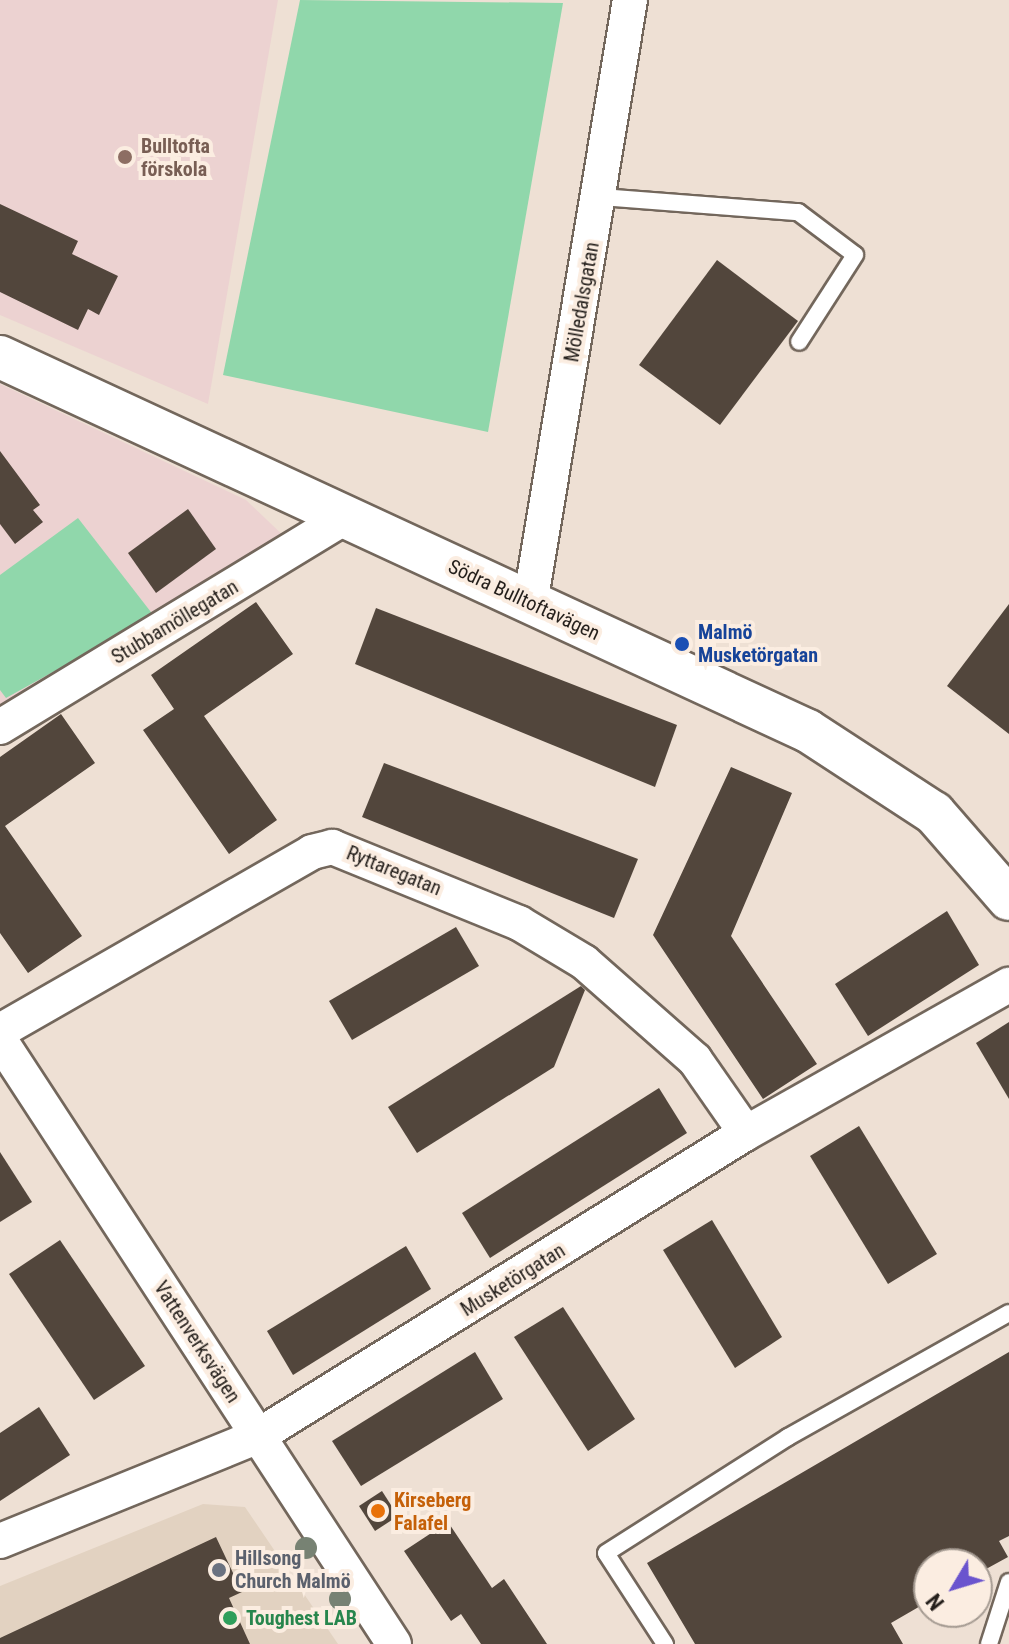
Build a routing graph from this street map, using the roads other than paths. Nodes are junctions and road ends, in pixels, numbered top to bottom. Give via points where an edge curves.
1 (630, 0) edge
2 (601, 197) junction
3 (799, 342) dead end
4 (0, 357) edge
5 (348, 515) junction
6 (530, 604) junction
7 (0, 727) edge
8 (1009, 899) edge
9 (1009, 985) edge
10 (0, 1031) edge
11 (0, 1040) edge
12 (746, 1133) junction
13 (1009, 1313) edge
14 (258, 1436) junction
15 (0, 1541) edge
16 (1009, 1582) edge
17 (394, 1644) edge
18 (665, 1644) edge
19 (989, 1644) edge

1 - 2 street, Mölledalsgatan
2 - 3 lane via 798,212 855,255
2 - 6 street, Mölledalsgatan
4 - 5 street, Södra Bulltoftavägen
5 - 6 street, Södra Bulltoftavägen
5 - 7 street, Stubbamöllegatan
6 - 8 street, Södra Bulltoftavägen via 808,731 885,776 934,813
9 - 12 street, Musketörgatan
10 - 12 street, Ryttaregatan via 312,852 332,847 519,923 584,962 695,1060
11 - 14 street, Vattenverksvägen
12 - 14 street, Musketörgatan
13 - 18 lane via 775,1444 606,1553
14 - 15 street, Musketörgatan
14 - 17 street, Vattenverksvägen
16 - 19 lane

